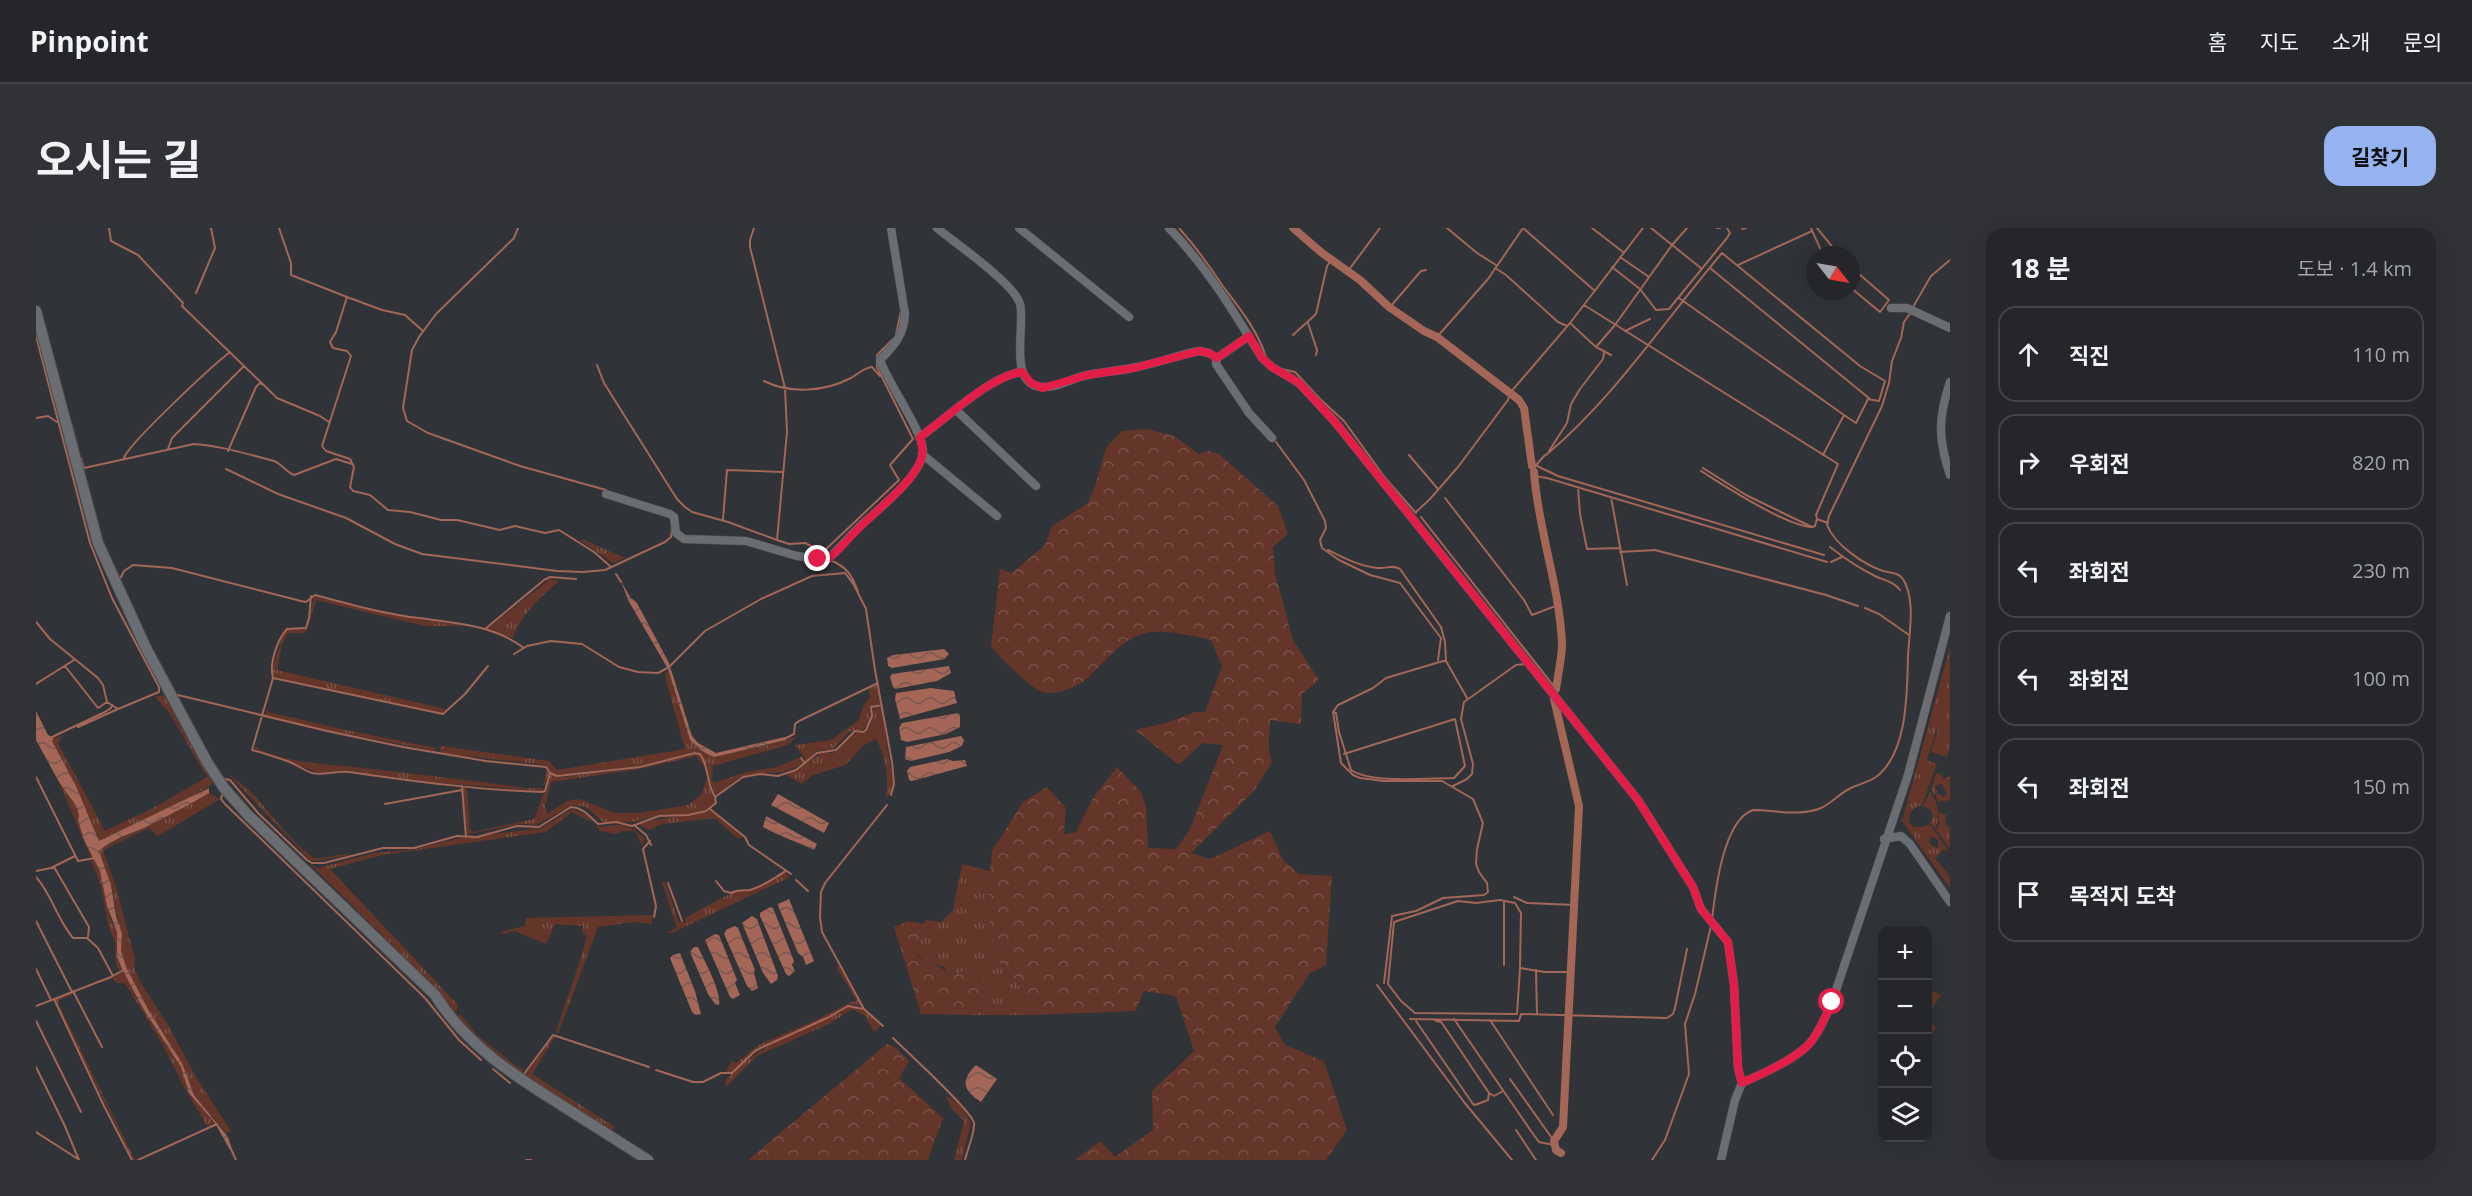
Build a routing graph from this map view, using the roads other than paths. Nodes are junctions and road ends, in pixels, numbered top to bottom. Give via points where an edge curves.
1 (891, 228) edge
2 (937, 228) edge
3 (1019, 228) edge
4 (1170, 228) edge
5 (1891, 308) dead end
6 (36, 311) edge
7 (1129, 317) dead end
8 (1950, 328) edge
9 (1249, 336) junction
10 (1217, 358) junction
11 (1022, 372) junction
12 (1950, 382) edge
13 (956, 410) junction
14 (920, 437) junction
15 (1272, 438) dead end
16 (922, 454) junction
17 (1950, 475) edge
18 (1036, 486) dead end
19 (606, 494) dead end
20 (997, 516) dead end
21 (1950, 616) edge
22 (1884, 839) junction
23 (1950, 902) edge
24 (1742, 1083) junction
25 (648, 1160) edge
26 (1721, 1160) edge

1 - 14 street via 904,328 880,360
2 - 11 street via 1010,288 1020,302
3 - 7 street
4 - 9 street via 1218,287
5 - 8 street via 1907,308
6 - 25 street via 98,543 146,648 224,788 435,995 474,1045 512,1074
9 - 10 street
9 - 24 street via 1262,358 1299,383 1335,422 1638,800 1693,887 1701,909 1728,942
10 - 11 street via 1199,351 1043,388 1031,383
10 - 15 street via 1219,370
11 - 13 street via 996,381
12 - 17 street via 1940,420 1940,437
13 - 14 street
13 - 18 street
14 - 16 street
16 - 19 street via 915,471 898,491 827,560 746,541 684,539 676,533 670,514
16 - 20 street
21 - 22 street via 1908,775
22 - 23 street via 1901,836 1910,844
22 - 24 street via 1820,1029 1806,1047
24 - 26 street

